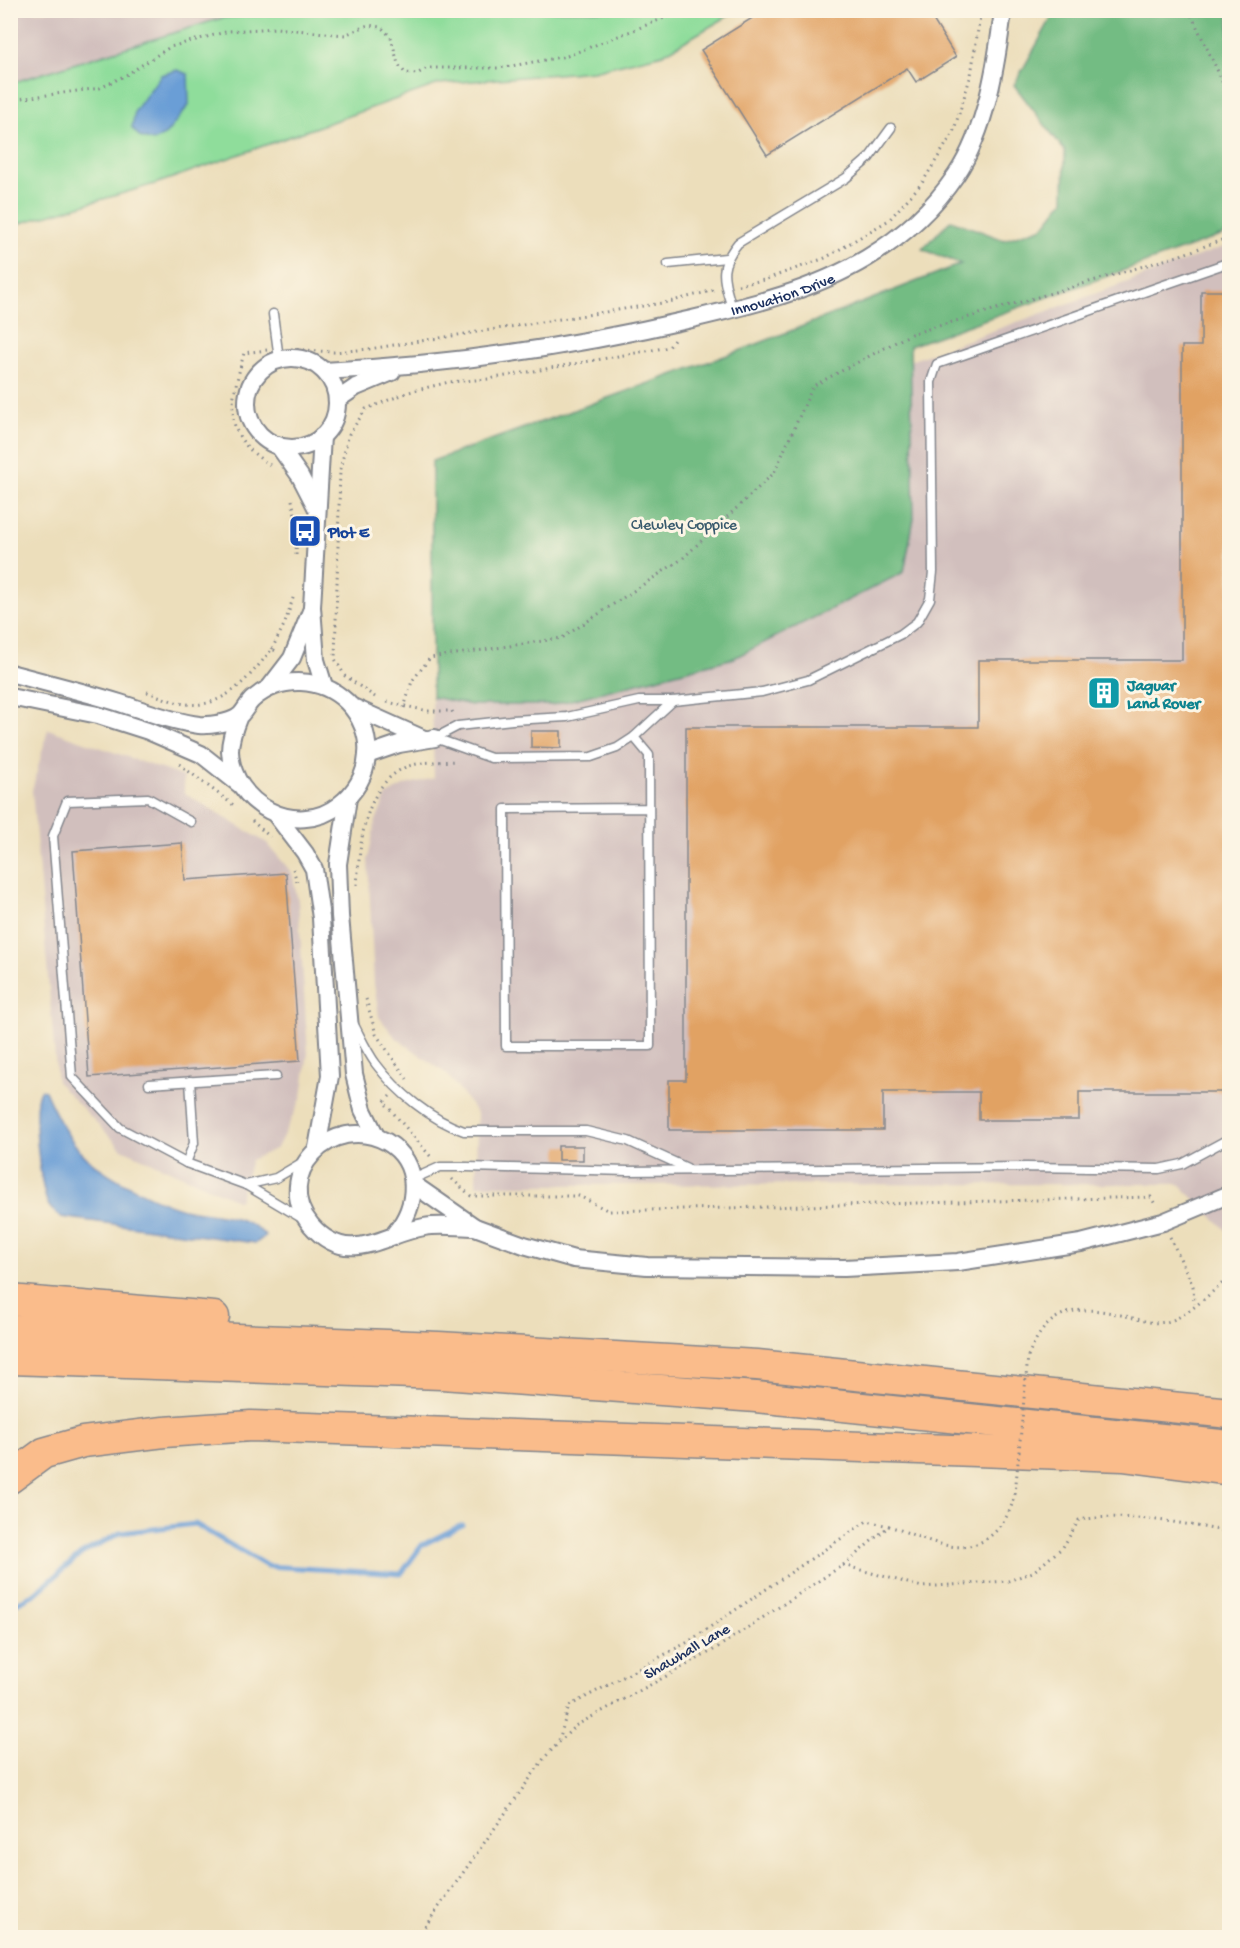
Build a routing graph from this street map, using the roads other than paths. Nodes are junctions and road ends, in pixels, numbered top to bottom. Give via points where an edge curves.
1 (1003, 10) edge
2 (891, 128) dead end
3 (726, 258) junction
4 (1230, 262) edge
5 (668, 264) dead end
6 (732, 309) junction
7 (273, 314) dead end
8 (278, 354) junction
9 (403, 367) junction
10 (324, 371) junction
11 (337, 400) junction
12 (322, 436) junction
13 (278, 445) junction
14 (317, 508) junction
15 (312, 607) junction
16 (10, 673) edge
17 (324, 686) junction
18 (269, 688) junction
19 (10, 697) edge
20 (674, 701) junction
21 (353, 707) junction
22 (239, 716) junction
23 (400, 736) junction
24 (634, 737) junction
25 (429, 738) junction
26 (368, 755) junction
27 (239, 784) junction
28 (348, 798) junction
29 (649, 808) junction
30 (276, 815) junction
31 (191, 822) dead end
32 (349, 1014) junction
33 (276, 1076) dead end
34 (190, 1081) junction
35 (149, 1084) dead end
36 (376, 1136) junction
37 (1230, 1138) edge
38 (313, 1154) junction
39 (186, 1162) junction
40 (690, 1170) junction
41 (413, 1181) junction
42 (246, 1185) junction
43 (1230, 1194) edge
44 (309, 1223) junction
45 (475, 1227) junction
46 (394, 1233) junction
47 (10, 1300) edge
48 (10, 1330) edge
49 (440, 1347) junction
50 (10, 1359) edge
51 (1230, 1413) edge
52 (1230, 1446) edge
53 (1230, 1470) edge
54 (10, 1478) edge

1 - 6 street, Innovation Drive via 987,101 967,154 957,175 922,217 867,258 830,277
2 - 3 lane via 869,158 846,178 738,243
3 - 5 lane
3 - 6 lane via 724,272
4 - 20 lane via 937,364 931,381 933,572 930,599 917,622 901,634 808,680 762,692
6 - 9 street, Innovation Drive via 603,338
7 - 8 lane
8 - 10 street via 311,362
8 - 13 street via 256,375 247,402 255,428
9 - 10 street, Innovation Drive
9 - 11 street, Innovation Drive via 356,387
10 - 11 street
11 - 12 street via 336,413
12 - 13 street via 301,447
12 - 14 street
13 - 14 street
14 - 15 street
15 - 17 street via 316,660
15 - 18 street via 292,658
16 - 22 street via 196,725
17 - 18 street via 296,682
17 - 21 street
18 - 22 street
19 - 27 street via 148,730 201,754
20 - 24 lane
20 - 25 lane via 639,701 567,717 458,726
21 - 23 street
21 - 26 street via 362,722
22 - 27 street via 230,751
23 - 25 street
23 - 26 street
24 - 25 lane via 591,757 491,758
24 - 29 lane via 649,755
26 - 28 street via 364,771
27 - 30 street via 261,808
28 - 30 street via 322,815
28 - 32 street via 338,864
29 - 29 lane via 650,1046 506,1046 505,809
30 - 38 street via 314,869 321,918 330,1076
31 - 39 lane via 148,798 67,801 53,836 72,1077 120,1128
32 - 36 street via 354,1074 363,1110
32 - 40 lane via 375,1064 398,1088 450,1126 464,1131 586,1131 628,1141
33 - 34 lane
34 - 35 lane
34 - 39 lane via 194,1143
36 - 38 street via 345,1134 330,1139
36 - 41 street via 393,1146 406,1161
37 - 40 lane via 1182,1164 1159,1169
38 - 42 lane via 276,1178
38 - 44 street via 301,1175 299,1192
39 - 42 lane
40 - 41 lane via 440,1167
41 - 45 street
41 - 46 street via 410,1211
42 - 44 lane
43 - 45 street via 1163,1222 1081,1243 958,1262 844,1268 647,1266 574,1259
44 - 46 street via 320,1235 350,1247 381,1242
45 - 46 street via 428,1226
47 - 49 highway via 274,1323
48 - 49 highway
49 - 51 highway via 757,1365
50 - 52 highway via 453,1375 756,1397
53 - 54 highway via 1123,1456 251,1426 83,1442 44,1453

